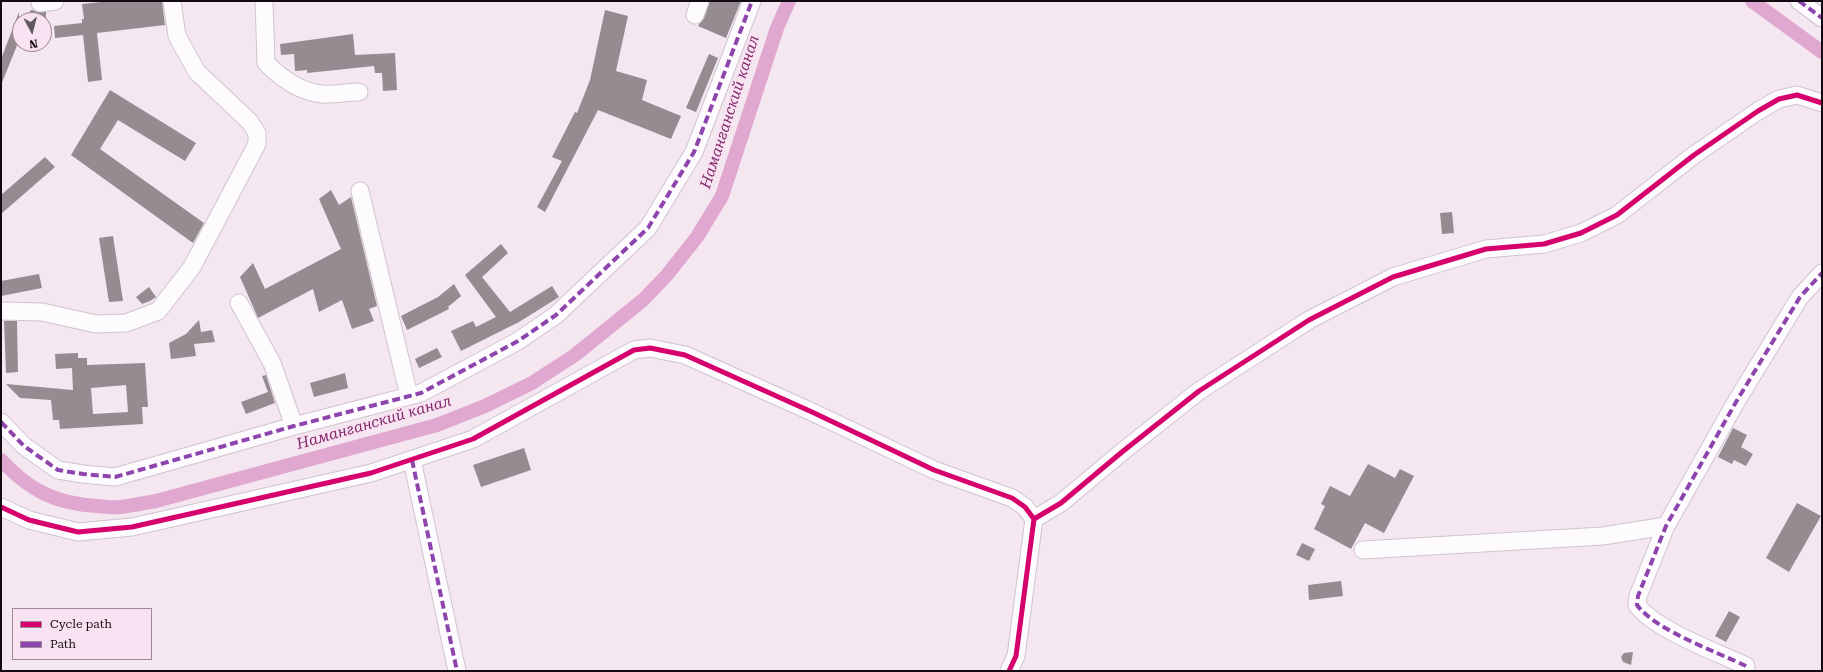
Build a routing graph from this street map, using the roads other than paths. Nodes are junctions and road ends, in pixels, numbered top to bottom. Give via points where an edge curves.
1 (172, 1) edge
2 (264, 1) edge
3 (752, 1) edge
4 (1799, 1) edge
5 (1822, 18) edge
6 (359, 92) dead end
7 (1822, 103) edge
8 (360, 191) dead end
9 (1822, 273) edge
10 (239, 303) dead end
11 (1, 311) edge
12 (409, 396) junction
13 (1, 422) edge
14 (294, 426) junction
15 (412, 460) junction
16 (1, 507) edge
17 (1034, 519) junction
18 (1666, 526) junction
19 (1363, 550) dead end
20 (1746, 666) dead end
21 (457, 671) edge
22 (1009, 671) edge

1 - 11 street via 177,36 197,72 250,122 257,133 257,144 192,267 158,311 126,323 96,324 42,312
2 - 6 street via 266,63 294,86 322,94
3 - 12 street via 694,152 648,228 556,315 518,341 421,393
4 - 5 street
7 - 17 street via 1797,95 1779,99 1694,155 1617,215 1580,233 1544,244 1486,249 1393,277 1309,320 1199,391 1061,504
8 - 12 street
9 - 18 street via 1800,297 1736,402
10 - 14 street via 272,363
12 - 14 street
13 - 14 street via 24,446 58,470 115,477
15 - 16 street via 371,474 132,527 78,532 28,520
15 - 17 street via 473,439 634,350 650,348 685,355 934,470 1012,498 1025,507
15 - 21 street
17 - 22 street via 1016,656
18 - 19 street via 1602,536
18 - 20 street via 1638,596 1637,605 1643,614 1663,627

